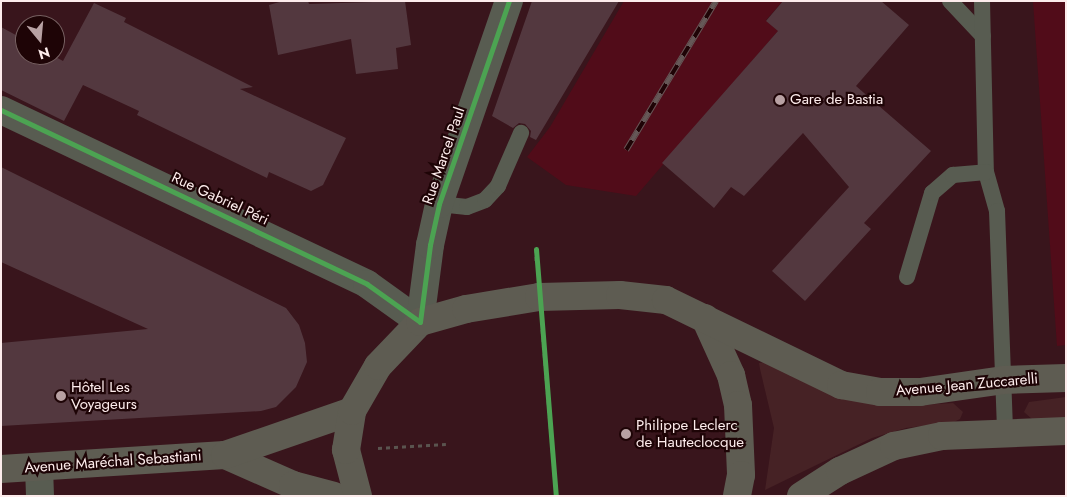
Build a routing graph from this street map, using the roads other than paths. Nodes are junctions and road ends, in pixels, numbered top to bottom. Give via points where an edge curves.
1 (509, 1) edge
2 (950, 1) edge
3 (982, 1) edge
4 (983, 36) junction
5 (1, 110) edge
6 (521, 133) dead end
7 (986, 172) junction
8 (440, 204) junction
9 (907, 277) dead end
10 (705, 318) junction
11 (420, 322) junction
12 (1066, 378) edge
13 (1003, 380) junction
14 (352, 411) junction
15 (1066, 431) edge
16 (1005, 434) junction
17 (225, 455) junction
18 (38, 467) junction
19 (1, 469) edge
20 (40, 496) edge
21 (334, 496) edge
22 (358, 496) edge
23 (737, 496) edge
24 (802, 496) edge

1 - 8 street, Rue Marcel Paul
2 - 4 lane
3 - 4 lane
4 - 7 lane
5 - 11 street, Rue Gabriel Péri via 351,276
6 - 8 lane via 498,186 485,200 467,207
7 - 9 lane via 953,175 932,192
7 - 13 lane via 997,211
8 - 11 street, Rue Marcel Paul via 430,245
10 - 11 main road, Avenue Jean Zuccarelli via 666,300 620,295 538,298 466,309
10 - 13 main road, Avenue Jean Zuccarelli via 841,385 880,392 920,392
10 - 23 main road via 732,375 738,405 741,475
11 - 14 main road via 378,366
12 - 13 main road, Avenue Jean Zuccarelli
13 - 16 lane
14 - 17 main road, Avenue Maréchal Sebastiani
14 - 22 main road via 346,450
15 - 16 main road
16 - 24 main road via 942,436 894,446 840,471
17 - 18 main road, Avenue Maréchal Sebastiani
17 - 21 main road, Avenue Maréchal Sebastiani via 293,485
18 - 19 main road, Avenue Maréchal Sebastiani
18 - 20 street

